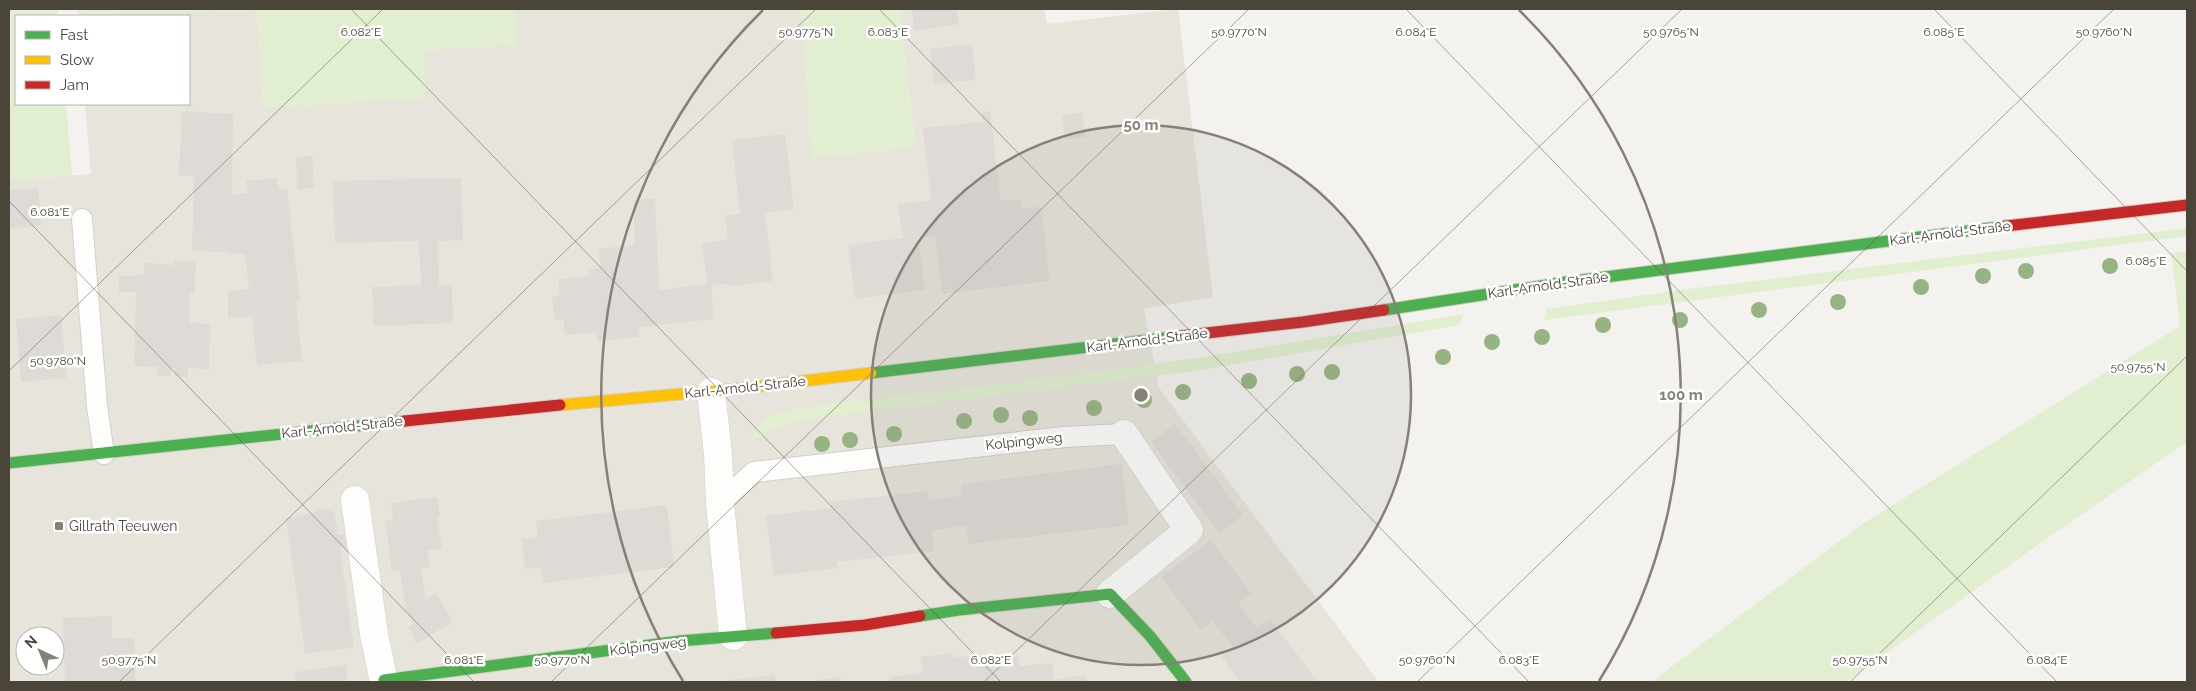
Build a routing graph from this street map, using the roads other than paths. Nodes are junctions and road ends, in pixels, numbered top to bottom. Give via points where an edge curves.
1 (2187, 205) edge
2 (82, 219) dead end
3 (712, 392) junction
4 (1124, 434) joint
5 (104, 454) junction
6 (9, 463) edge
7 (355, 500) dead end
8 (720, 503) junction
9 (1110, 594) junction
10 (734, 636) junction
11 (384, 681) edge
12 (1186, 682) edge

1 - 3 main road, Karl-Arnold-Straße via 1595,278 1303,322
2 - 5 lane
3 - 5 main road, Karl-Arnold-Straße via 489,410
3 - 8 street
4 - 8 lane, Kolpingweg via 1064,437 754,472
4 - 9 street, Kolpingweg via 1189,530
5 - 6 main road, Karl-Arnold-Straße
7 - 11 street, Kolpingweg
8 - 10 street
9 - 10 main road, Kolpingweg via 960,610 865,625
9 - 12 main road via 1138,621
10 - 11 main road, Kolpingweg

